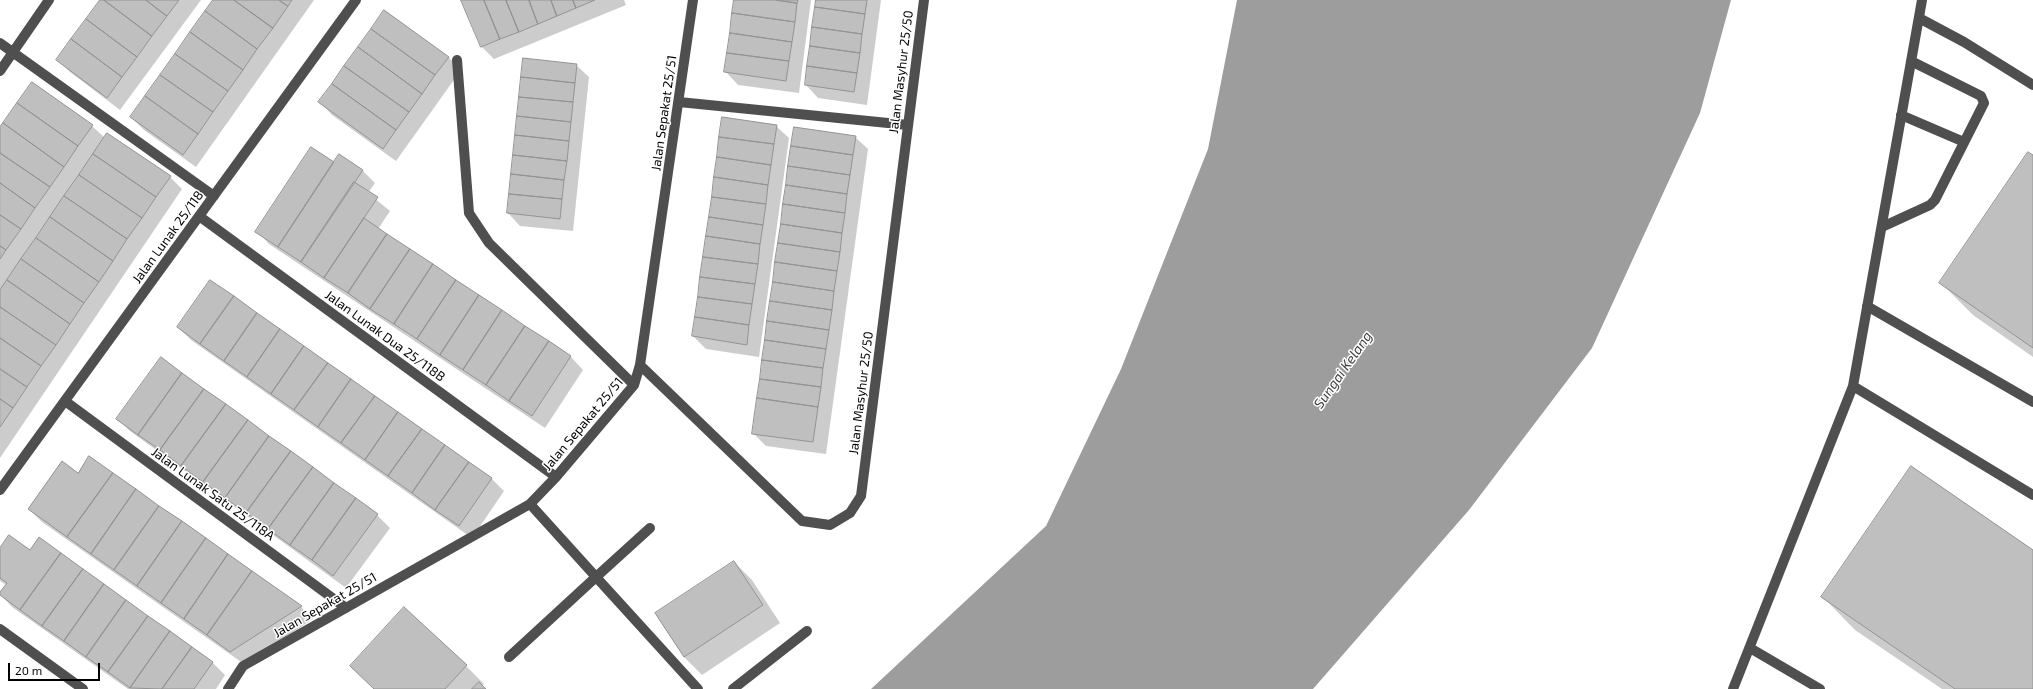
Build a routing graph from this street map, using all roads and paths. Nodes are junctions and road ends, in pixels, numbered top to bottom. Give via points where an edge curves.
1 (50, 0) edge
2 (356, 0) edge
3 (694, 0) edge
4 (924, 0) edge
5 (1922, 0) edge
6 (1919, 18) junction
7 (0, 43) edge
8 (13, 52) junction
9 (458, 60) dead end
10 (1911, 61) junction
11 (0, 71) edge
12 (2033, 84) edge
13 (679, 102) junction
14 (1902, 115) junction
15 (908, 125) junction
16 (1964, 142) junction
17 (214, 196) junction
18 (199, 216) junction
19 (1882, 227) junction
20 (1868, 306) junction
21 (640, 365) junction
22 (634, 385) junction
23 (1853, 386) junction
24 (65, 401) junction
25 (2033, 402) edge
26 (556, 477) junction
27 (0, 490) edge
28 (2033, 495) edge
29 (530, 504) junction
30 (650, 528) dead end
31 (596, 577) junction
32 (346, 608) junction
33 (0, 629) edge
34 (807, 632) dead end
35 (1750, 648) junction
36 (508, 657) dead end
37 (83, 689) edge
38 (228, 689) edge
39 (698, 689) edge
40 (733, 689) edge
41 (1733, 689) edge
42 (1820, 689) edge

1 - 8 street
2 - 17 street, Jalan Lunak 25/118
3 - 13 street, Jalan Sepakat 25/51
4 - 15 street, Jalan Masyhur 25/50
5 - 6 street
6 - 10 street
6 - 12 street
7 - 8 street
8 - 11 street
8 - 17 street
9 - 22 street via 469,213 489,242
10 - 14 street
10 - 16 street via 1981,96 1984,103
13 - 15 street
13 - 21 street, Jalan Sepakat 25/51
14 - 16 street
14 - 19 street
15 - 21 street, Jalan Masyhur 25/50 via 861,496 850,513 830,525 802,521
16 - 19 street via 1935,200 1930,205
17 - 18 street, Jalan Lunak 25/118
18 - 24 street, Jalan Lunak 25/118
18 - 26 street, Jalan Lunak Dua 25/118B
19 - 20 street
20 - 23 street
20 - 25 street
21 - 22 street, Jalan Sepakat 25/51
22 - 26 street, Jalan Sepakat 25/51
23 - 28 street
23 - 35 street
24 - 27 street, Jalan Lunak 25/118
24 - 32 street, Jalan Lunak Satu 25/118A
26 - 29 street, Jalan Sepakat 25/51
29 - 31 street
29 - 32 street, Jalan Sepakat 25/51
30 - 31 street
31 - 36 street
31 - 39 street
32 - 38 street, Jalan Sepakat 25/51 via 243,666
33 - 37 street
34 - 40 street
35 - 41 street
35 - 42 street

